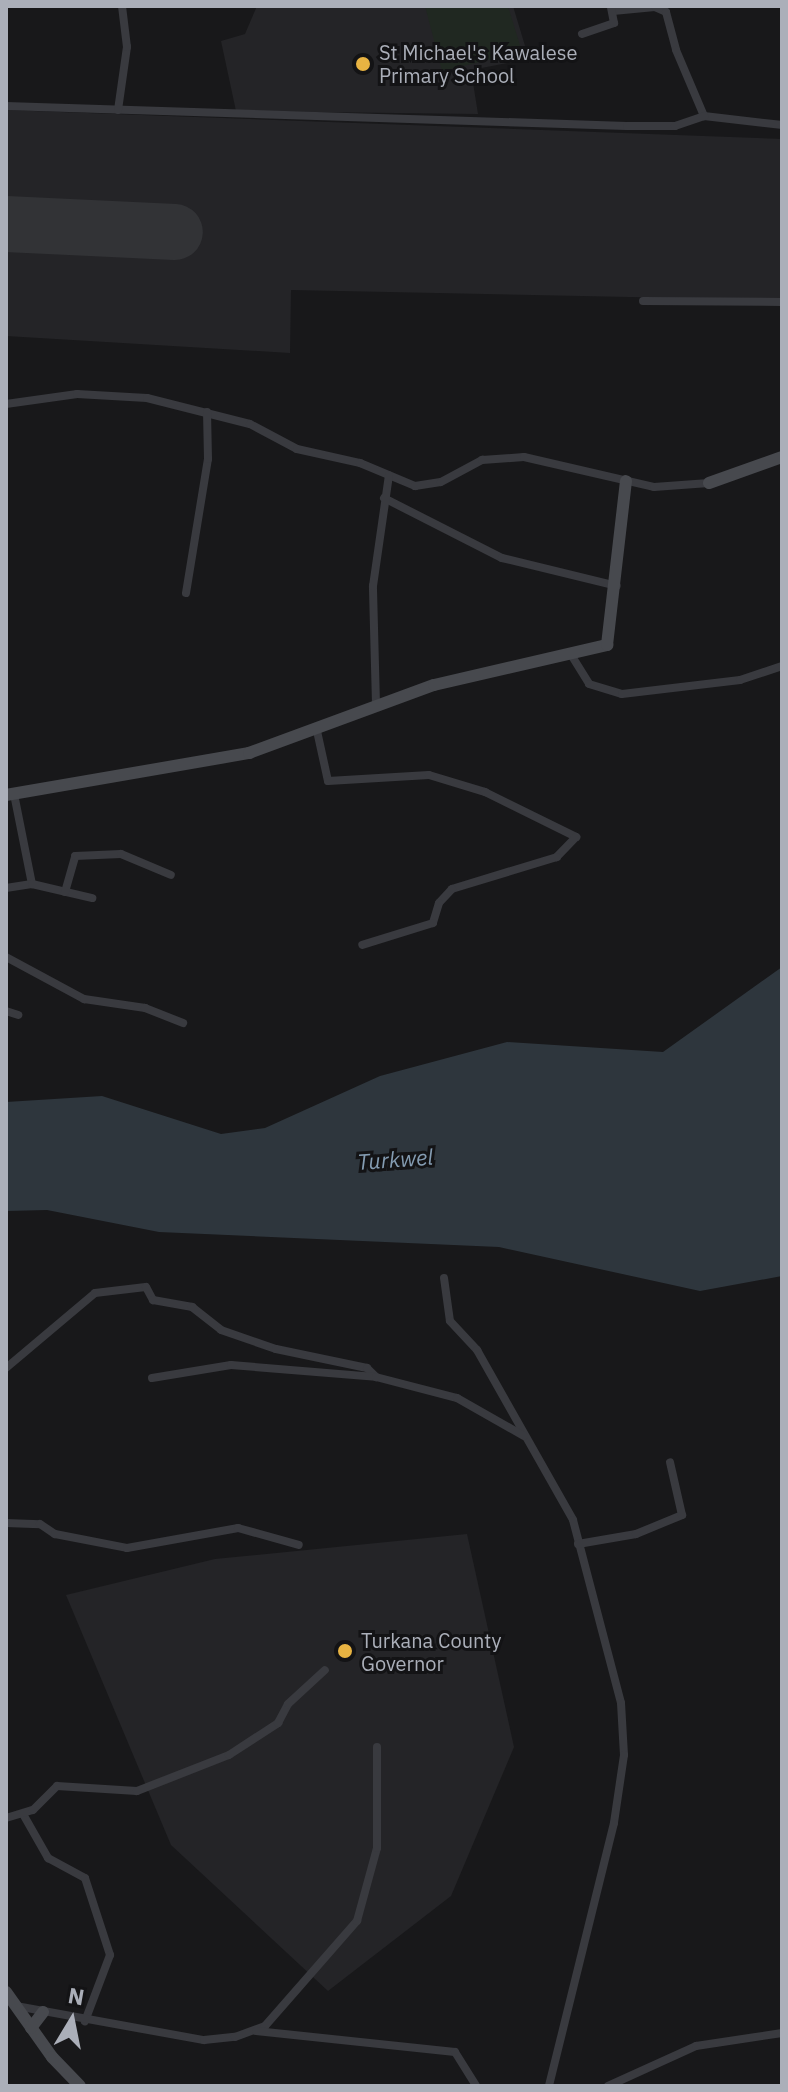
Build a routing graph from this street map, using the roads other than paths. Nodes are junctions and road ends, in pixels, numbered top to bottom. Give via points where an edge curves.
1 (122, 6) edge
2 (612, 8) edge
3 (582, 34) dead end
4 (6, 106) edge
5 (118, 110) junction
6 (704, 116) junction
7 (782, 125) edge
8 (643, 301) dead end
9 (782, 302) edge
10 (6, 404) edge
11 (207, 412) junction
12 (782, 457) edge
13 (389, 475) junction
14 (626, 481) junction
15 (709, 483) joint
16 (384, 498) junction
17 (618, 586) junction
18 (186, 593) dead end
19 (570, 653) junction
20 (782, 666) edge
21 (376, 704) junction
22 (317, 731) junction
23 (10, 795) edge
24 (171, 875) dead end
25 (32, 884) junction
26 (6, 888) edge
27 (65, 892) junction
28 (92, 898) dead end
29 (362, 945) dead end
30 (6, 957) edge
31 (6, 1011) edge
32 (18, 1015) dead end
33 (183, 1023) dead end
34 (444, 1278) dead end
35 (6, 1368) edge
36 (376, 1377) junction
37 (152, 1378) dead end
38 (525, 1436) junction
39 (670, 1462) dead end
40 (6, 1523) edge
41 (578, 1544) junction
42 (299, 1545) dead end
43 (325, 1670) dead end
44 (377, 1747) dead end
45 (23, 1814) junction
46 (6, 1818) edge
47 (6, 1992) edge
48 (15, 2006) junction
49 (43, 2012) junction
50 (85, 2021) junction
51 (31, 2028) junction
52 (256, 2031) junction
53 (782, 2033) edge
54 (80, 2086) edge
55 (476, 2086) edge
56 (549, 2086) edge
57 (608, 2086) edge

1 - 5 street via 127,47
2 - 3 street via 612,25
2 - 6 street via 655,7 666,12
4 - 5 street
5 - 6 street via 675,126
6 - 7 street
8 - 9 street
10 - 11 street via 44,396 118,395
11 - 13 street via 250,424 297,449
11 - 18 street via 208,459
12 - 15 street
13 - 14 street via 425,486 482,460 524,457
13 - 16 street
14 - 15 street via 654,487
14 - 17 street
16 - 17 street via 502,558
16 - 21 street via 370,644
17 - 19 street via 607,645
19 - 20 street via 589,684 622,694 740,680
19 - 21 street
21 - 22 street
22 - 23 street via 249,753
22 - 29 street via 328,781 429,775 485,792 576,837 557,857 452,889 439,903 433,923
23 - 25 street
24 - 27 street via 165,877 121,854 75,856
25 - 26 street
25 - 27 street
27 - 28 street
30 - 33 street via 84,999 145,1008
31 - 32 street
34 - 38 street via 450,1321 477,1350
35 - 36 street via 95,1293 146,1287 153,1300 192,1307 221,1330 276,1349 367,1368
36 - 37 street via 231,1365
36 - 38 street via 457,1398
38 - 41 street via 573,1520
39 - 41 street via 682,1515 636,1534
40 - 42 street via 40,1524 55,1534 127,1548 238,1528
41 - 56 street via 621,1703 624,1755 602,1880
43 - 45 street via 288,1704 278,1723 229,1755 137,1791 57,1786
44 - 52 street via 377,1848 357,1921 273,2019
45 - 46 street
45 - 50 street via 48,1858 85,1878 110,1955
47 - 48 street
48 - 49 street
48 - 51 street
49 - 50 street
49 - 51 street
50 - 52 street via 204,2040
51 - 54 street
52 - 55 street via 455,2052
53 - 57 street via 696,2046

